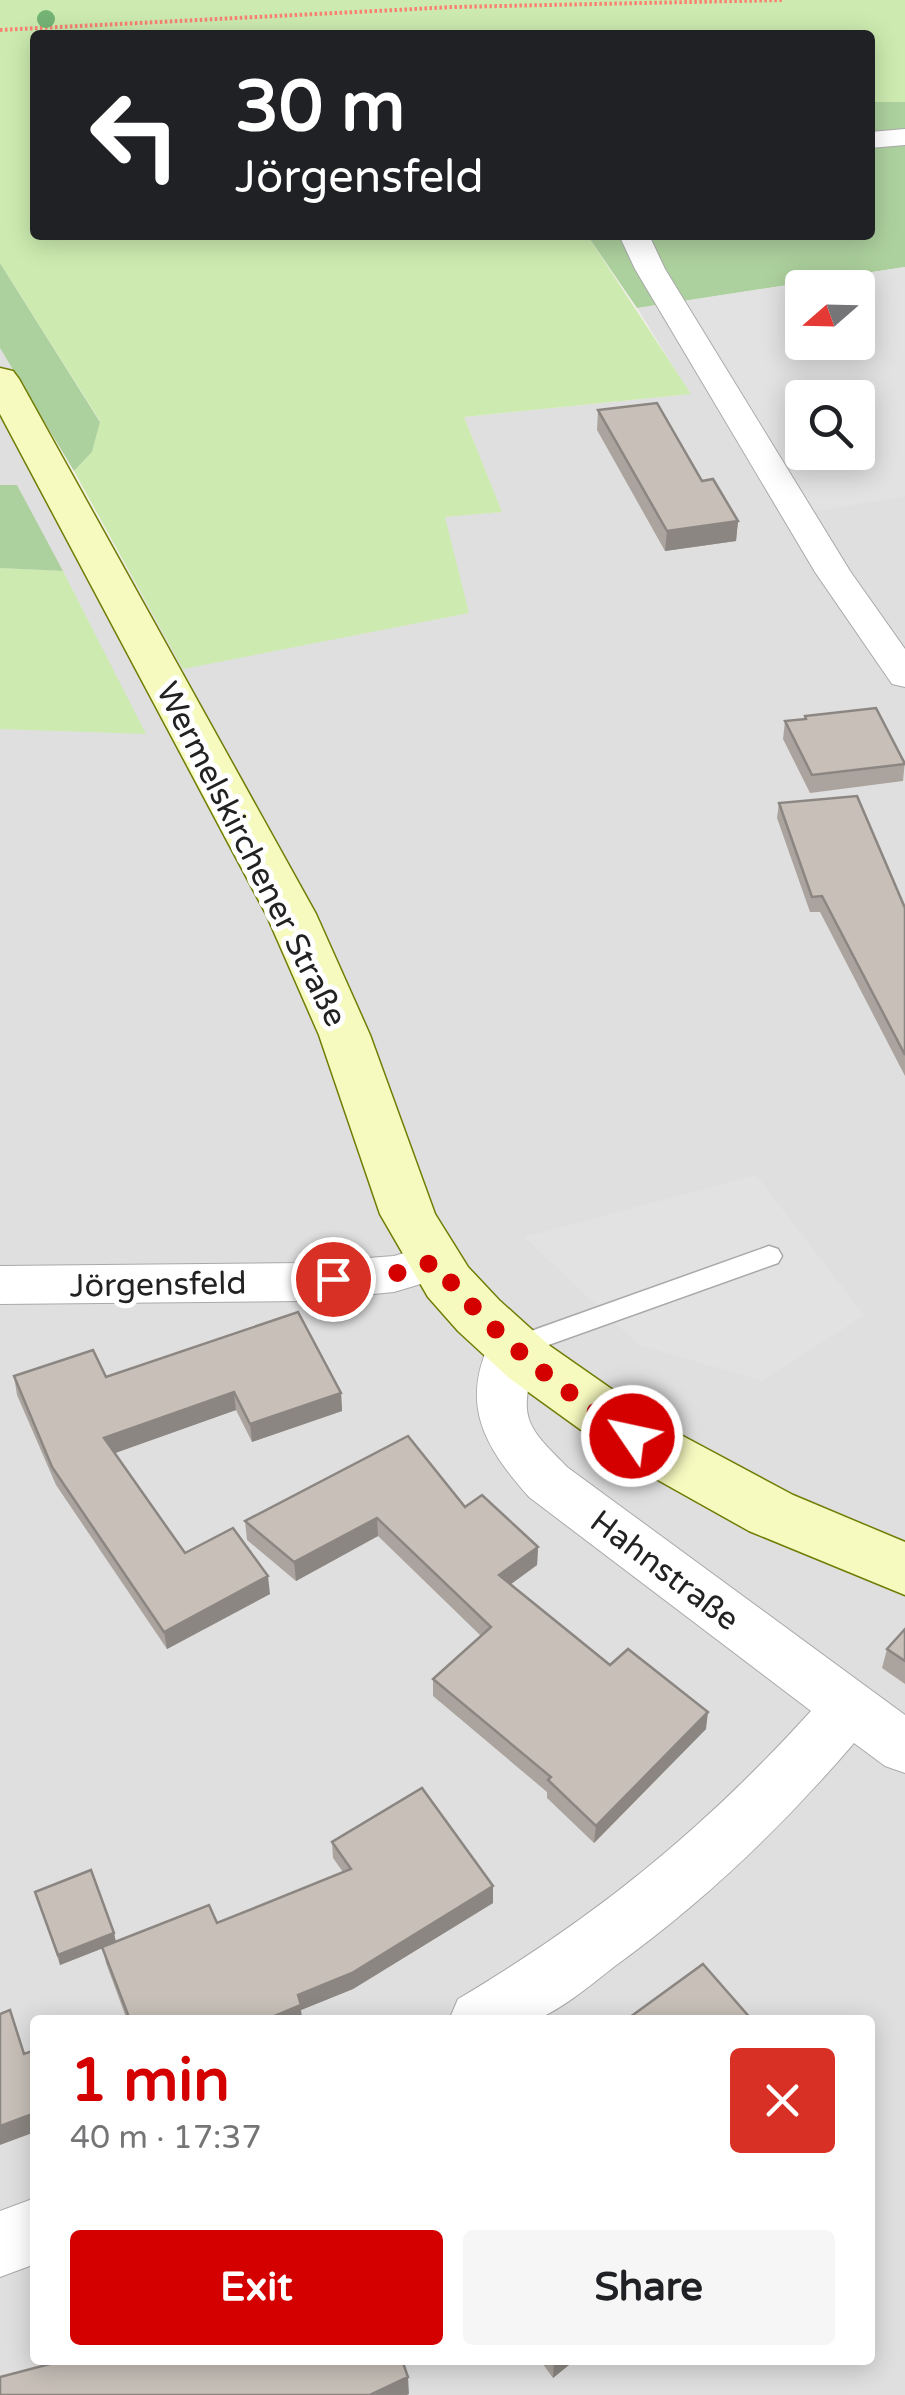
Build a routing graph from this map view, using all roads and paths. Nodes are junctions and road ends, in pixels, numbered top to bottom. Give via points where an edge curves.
1 (784, 0) edge
2 (0, 30) edge
3 (905, 138) edge
4 (875, 140) edge
5 (636, 240) edge
6 (0, 379) edge
7 (905, 676) edge
8 (769, 1256) dead end
9 (434, 1262) junction
10 (0, 1285) edge
11 (512, 1348) junction
12 (905, 1569) edge
13 (849, 1709) junction
14 (905, 1748) edge
15 (489, 2015) edge
16 (30, 2233) edge
17 (0, 2244) edge

1 - 2 path via 454,7
3 - 4 street
5 - 7 street via 833,572
6 - 9 main road, Wermelskirchener Straße via 290,914 333,1005 399,1192
8 - 11 lane
9 - 10 street, Jörgensfeld via 394,1274 302,1282
9 - 11 main road, Wermelskirchener Straße
11 - 12 main road, Wermelskirchener Straße via 690,1473 821,1538
11 - 13 street, Hahnstraße via 498,1390 504,1423 514,1445 548,1482
13 - 14 street, Hahnstraße
13 - 15 street via 736,1832
16 - 17 street

